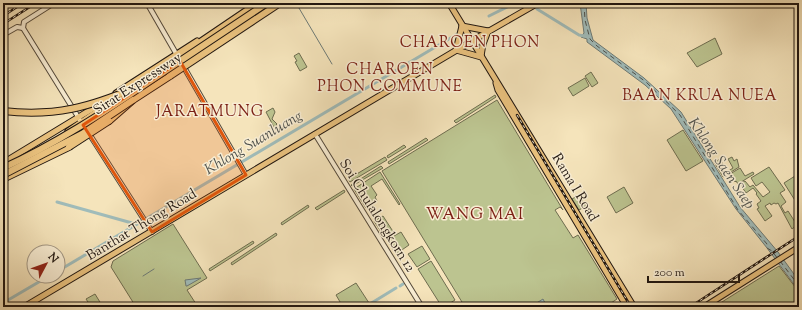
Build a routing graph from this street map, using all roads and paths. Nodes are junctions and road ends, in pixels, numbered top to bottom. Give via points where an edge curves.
1 (54, 3) edge
2 (147, 3) edge
3 (253, 3) edge
4 (258, 3) edge
5 (267, 3) edge
6 (280, 3) edge
7 (449, 3) edge
8 (538, 3) edge
9 (231, 19) junction
10 (462, 26) junction
11 (23, 28) junction
12 (488, 31) junction
13 (3, 35) edge
14 (472, 41) junction
15 (456, 50) junction
16 (177, 56) junction
17 (481, 57) junction
18 (150, 81) junction
19 (504, 96) junction
20 (133, 100) junction
21 (3, 111) edge
22 (80, 120) junction
23 (315, 134) junction
24 (3, 163) edge
25 (3, 168) edge
26 (3, 172) edge
27 (3, 175) edge
28 (246, 175) junction
29 (3, 179) edge
30 (152, 232) junction
31 (799, 247) edge
32 (24, 307) edge
33 (422, 307) edge
34 (627, 307) edge
35 (634, 307) edge
36 (704, 307) edge

1 - 11 street via 24,22
2 - 16 street
3 - 9 main road
4 - 9 main road
5 - 18 highway, Sirat Expressway, bridge
6 - 20 highway, Sirat Expressway, bridge
7 - 10 main road, Rama I Road
8 - 12 main road, Banthat Thong Road
9 - 16 main road
10 - 12 main road
10 - 14 main road, Rama I Road
10 - 15 main road
11 - 13 street via 17,27
11 - 22 street
12 - 14 main road, Banthat Thong Road
12 - 17 main road
14 - 15 main road, Banthat Thong Road
14 - 17 main road, Rama I Road
15 - 17 main road
15 - 23 main road, Banthat Thong Road
16 - 22 main road
16 - 28 street
17 - 19 main road, Rama I Road
18 - 21 highway, bridge via 87,106 54,112
18 - 25 highway, Sirat Expressway, bridge via 78,128
19 - 34 main road, Rama I Road
19 - 35 main road, Rama I Road
20 - 27 highway, Sirat Expressway, bridge via 82,134
20 - 29 highway, bridge via 116,116 80,141
22 - 24 main road
22 - 26 main road
22 - 30 street
23 - 28 main road, Banthat Thong Road
23 - 33 street, Soi Chulalongkorn 12
28 - 30 main road, Banthat Thong Road
30 - 32 main road, Banthat Thong Road
31 - 36 main road

